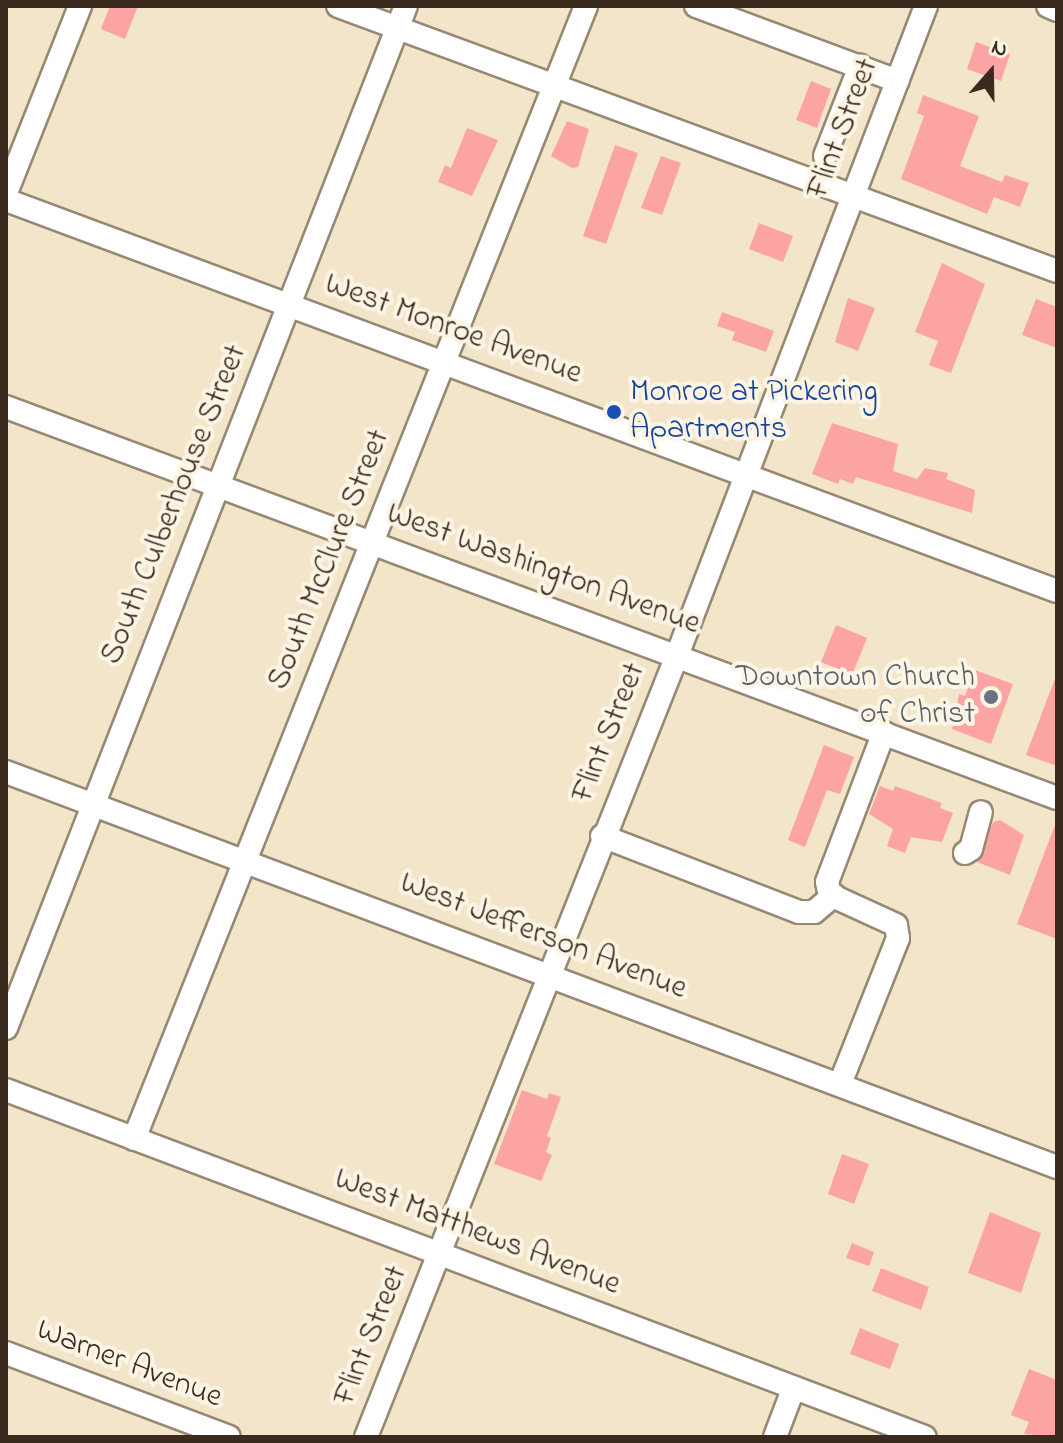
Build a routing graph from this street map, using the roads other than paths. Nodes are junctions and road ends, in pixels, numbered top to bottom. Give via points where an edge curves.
1 (80, 6) edge
2 (338, 6) edge
3 (406, 6) edge
4 (586, 6) edge
5 (696, 6) edge
6 (926, 6) edge
7 (1048, 6) edge
8 (1057, 10) edge
9 (397, 28) junction
10 (860, 66) junction
11 (898, 81) junction
12 (554, 84) junction
13 (825, 156) dead end
14 (6, 193) edge
15 (852, 195) junction
16 (6, 200) edge
17 (1057, 271) edge
18 (289, 304) junction
19 (444, 361) junction
20 (6, 407) edge
21 (745, 472) junction
22 (218, 485) junction
23 (371, 541) junction
24 (1057, 591) edge
25 (678, 653) junction
26 (884, 732) junction
27 (6, 772) edge
28 (1057, 798) edge
29 (90, 804) junction
30 (981, 812) dead end
31 (602, 836) junction
32 (965, 853) dead end
33 (245, 860) junction
34 (834, 895) junction
35 (549, 973) junction
36 (6, 1028) edge
37 (840, 1084) junction
38 (6, 1090) edge
39 (134, 1139) junction
40 (1057, 1167) edge
41 (440, 1252) junction
42 (6, 1353) edge
43 (794, 1387) junction
44 (229, 1437) edge
45 (366, 1437) edge
46 (775, 1437) edge
47 (925, 1437) edge

1 - 14 street
2 - 9 street
3 - 9 street, South Culberhouse Street
4 - 12 street, South McClure Street
5 - 10 street
6 - 11 street, Flint Street
7 - 8 street
9 - 12 street
9 - 18 street, South Culberhouse Street
10 - 11 street
10 - 13 street
11 - 15 street, Flint Street
12 - 15 street
12 - 19 street, South McClure Street
15 - 17 street
15 - 21 street, Flint Street
16 - 18 street, West Monroe Avenue
18 - 19 street, West Monroe Avenue
18 - 22 street, South Culberhouse Street
19 - 21 street, West Monroe Avenue
19 - 23 street, South McClure Street
20 - 22 street, West Washington Avenue
21 - 24 street, West Monroe Avenue
21 - 25 street, Flint Street
22 - 23 street, West Washington Avenue
22 - 29 street, South Culberhouse Street
23 - 25 street, West Washington Avenue
23 - 33 street, South McClure Street
25 - 26 street, West Washington Avenue
25 - 31 street, Flint Street
26 - 28 street, West Washington Avenue
26 - 34 street via 827,882
27 - 29 street, West Jefferson Avenue
29 - 33 street, West Jefferson Avenue
29 - 36 street, South Culberhouse Street
30 - 32 street via 971,849
31 - 34 street via 799,912 814,912
31 - 35 street, Flint Street
33 - 35 street, West Jefferson Avenue
33 - 39 street, South McClure Street
34 - 37 street via 898,928
35 - 37 street, West Jefferson Avenue
35 - 41 street, Flint Street
37 - 40 street, West Jefferson Avenue
38 - 39 street, West Matthews Avenue
39 - 41 street, West Matthews Avenue
41 - 43 street, West Matthews Avenue
41 - 45 street, Flint Street
42 - 44 street, Warner Avenue
43 - 46 street
43 - 47 street, West Matthews Avenue

